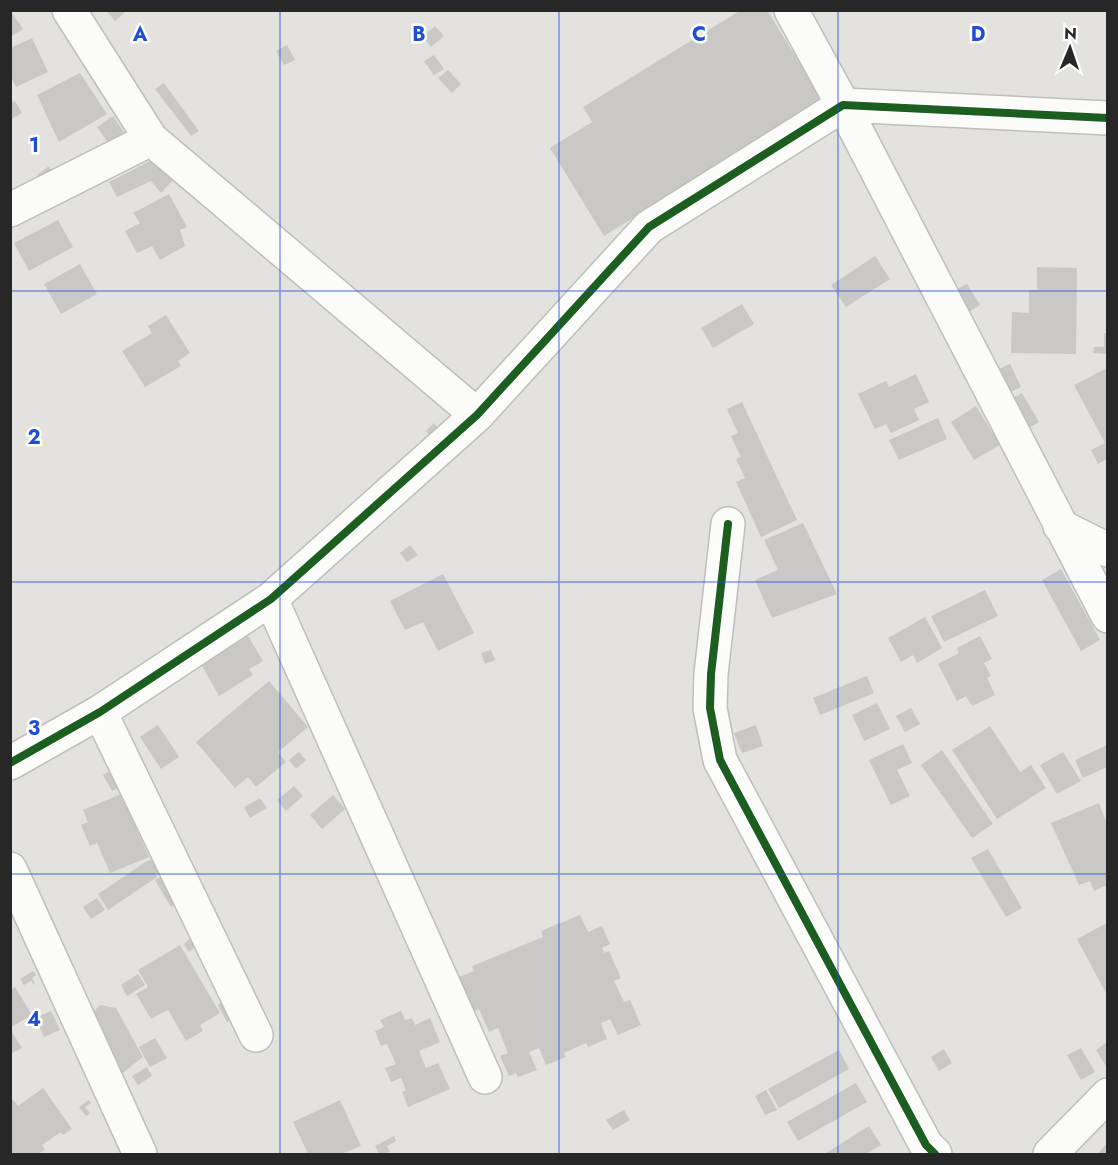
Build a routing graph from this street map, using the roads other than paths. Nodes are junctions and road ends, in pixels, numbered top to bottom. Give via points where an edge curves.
1 (69, 10) edge
2 (790, 10) edge
3 (843, 105) junction
4 (1107, 118) edge
5 (151, 139) junction
6 (10, 210) edge
7 (477, 415) junction
8 (728, 524) dead end
9 (1060, 526) junction
10 (1107, 550) edge
11 (271, 599) junction
12 (1107, 616) edge
13 (100, 712) junction
14 (10, 763) edge
15 (10, 869) edge
16 (256, 1035) dead end
17 (485, 1077) dead end
18 (1107, 1095) edge
19 (140, 1155) edge
20 (935, 1155) edge
21 (1050, 1155) edge

1 - 5 street
2 - 3 street
3 - 4 street
3 - 7 street via 649,227
3 - 9 street
5 - 6 street
5 - 7 street
7 - 11 street
8 - 20 street via 710,708 720,760
9 - 10 street
9 - 12 street
11 - 13 street
11 - 17 street
13 - 14 street
13 - 16 street
15 - 19 street
18 - 21 street

